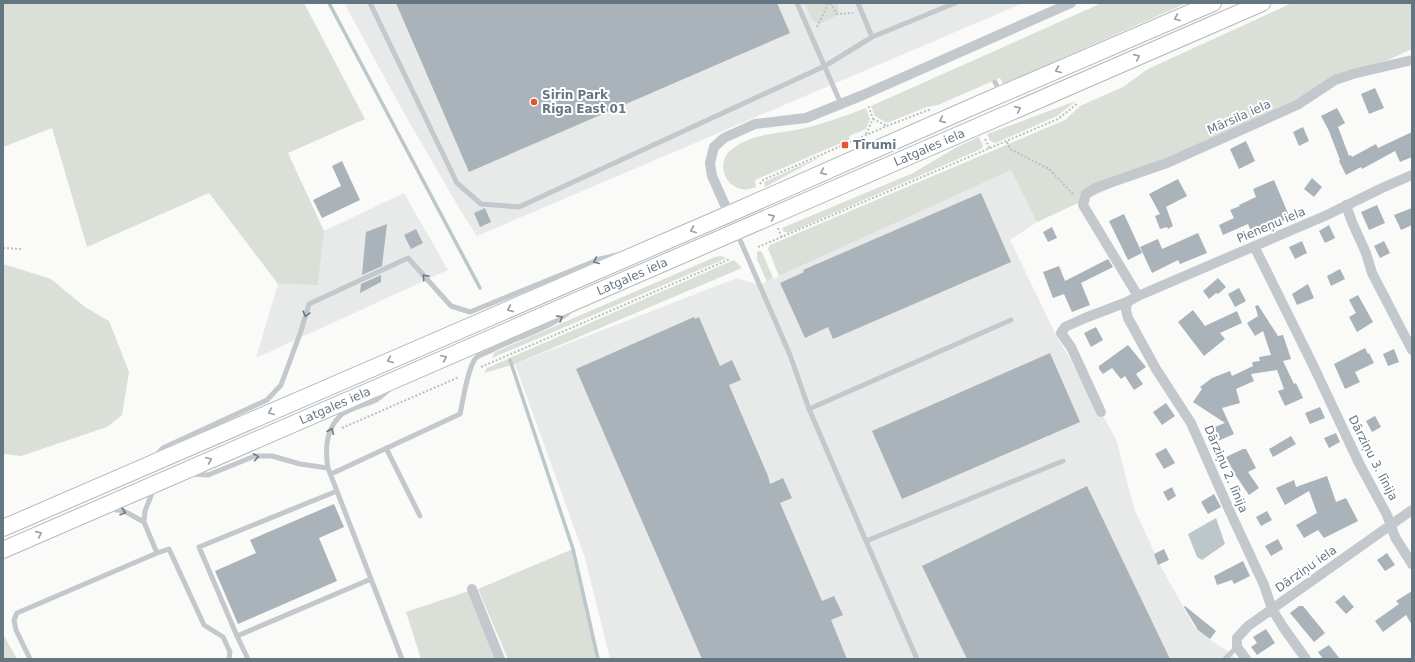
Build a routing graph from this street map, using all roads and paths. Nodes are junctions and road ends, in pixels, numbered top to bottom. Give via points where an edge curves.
1 (370, 3) edge
2 (797, 3) edge
3 (827, 3) edge
4 (830, 3) edge
5 (858, 3) edge
6 (955, 3) edge
7 (1070, 3) edge
8 (1213, 3) edge
9 (1262, 3) edge
10 (862, 13) junction
11 (872, 37) junction
12 (812, 38) junction
13 (1412, 60) edge
14 (825, 66) junction
15 (863, 95) junction
16 (1078, 103) dead end
17 (841, 104) junction
18 (933, 108) dead end
19 (873, 119) junction
20 (887, 126) junction
21 (983, 134) dead end
22 (865, 136) junction
23 (1007, 142) junction
24 (990, 149) junction
25 (1412, 175) edge
26 (761, 187) dead end
27 (1083, 205) junction
28 (1346, 205) junction
29 (729, 214) junction
30 (778, 228) dead end
31 (736, 232) junction
32 (782, 238) junction
33 (1254, 246) junction
34 (3, 248) edge
35 (758, 248) dead end
36 (22, 249) dead end
37 (634, 255) junction
38 (730, 259) dead end
39 (1138, 296) junction
40 (580, 299) junction
41 (1127, 302) junction
42 (1011, 320) dead end
43 (1412, 350) edge
44 (489, 363) dead end
45 (406, 374) junction
46 (452, 379) dead end
47 (808, 409) junction
48 (1102, 412) dead end
49 (330, 433) junction
50 (386, 448) junction
51 (1063, 461) dead end
52 (144, 467) junction
53 (329, 471) junction
54 (179, 473) junction
55 (156, 483) junction
56 (337, 491) junction
57 (101, 507) junction
58 (1412, 510) edge
59 (420, 516) dead end
60 (144, 522) junction
61 (1391, 525) junction
62 (3, 528) edge
63 (866, 541) junction
64 (3, 550) edge
65 (157, 553) junction
66 (1412, 564) edge
67 (371, 579) junction
68 (472, 589) dead end
69 (1272, 608) junction
70 (237, 636) junction
71 (1237, 647) junction
72 (30, 659) edge
73 (229, 659) edge
74 (248, 659) edge
75 (402, 659) edge
76 (500, 659) edge
77 (917, 659) edge
78 (1225, 659) edge
79 (1246, 659) edge
80 (1306, 659) edge

1 - 14 lane via 457,183 481,204 519,207
2 - 12 lane
3 - 12 path
4 - 10 path via 837,14
5 - 10 lane
6 - 11 lane
7 - 15 street
8 -> 29 highway, Latgales iela via 998,88
31 -> 9 highway, Latgales iela
10 - 11 lane
11 - 14 lane
12 - 14 lane
13 - 27 street, Mārsila iela via 1335,80 1297,105 1167,164 1095,188 1086,194
14 - 17 lane
15 - 17 street
15 - 19 path
16 - 23 path via 1058,119
17 - 29 street via 806,118 755,124 724,138 714,147 710,163 712,176
18 - 20 path
19 - 20 path
19 - 22 path
20 - 22 path
21 - 24 path
22 - 26 path via 763,180
23 - 24 path
23 - 27 path via 1010,149 1049,169
24 - 32 path
25 - 28 street, Pieneņu iela
27 - 39 street
28 - 33 street, Pieneņu iela
28 - 43 street via 1372,273
29 - 31 highway
29 -> 37 highway, Latgales iela
30 - 32 path
31 - 40 highway, Latgales iela
31 - 47 lane via 790,355
32 - 35 path
33 - 39 street, Pieneņu iela
33 - 61 street, Dārziņu 3. līnija
34 - 36 path
37 -> 52 highway, Latgales iela
37 -> 52 lane, Latgales iela via 618,254 600,259 470,312 451,306 408,258 309,304 281,385 267,400 163,448
38 - 44 path
39 - 41 street
45 -> 40 highway, Latgales iela
50 -> 40 lane via 460,414 469,373 476,359 551,324 569,313
41 - 48 street via 1072,324 1062,333
41 - 69 street, Dārziņu 2. līnija via 1126,310 1135,331 1156,369 1191,422
42 - 47 lane
49 -> 45 lane via 340,415 378,399
54 -> 45 highway, Latgales iela
46 - 49 path
47 - 63 lane
49 - 53 lane via 326,455
50 - 53 lane
50 - 59 lane
51 - 63 lane
52 - 62 highway, Latgales iela
54 -> 53 lane via 208,475 255,456 272,456
53 - 56 lane
54 - 55 highway, Latgales iela
55 - 57 highway, Latgales iela
55 - 60 lane via 145,511
56 - 67 lane
56 - 70 lane via 199,547
57 -> 60 lane via 124,511
64 -> 57 highway, Latgales iela
58 - 61 street, Dārziņu iela
60 - 65 lane
61 - 66 street, Dārziņu 3. līnija via 1395,537
61 - 69 street, Dārziņu iela
63 - 77 lane
65 - 72 lane via 17,613 14,620 16,630
65 - 73 lane via 169,549 204,625 223,637 230,652
67 - 70 lane
67 - 75 lane
68 - 76 street
69 - 71 street, Dārziņu iela via 1237,638
69 - 80 street, Dārziņu 2. līnija
70 - 74 lane
71 - 78 lane
71 - 79 street

